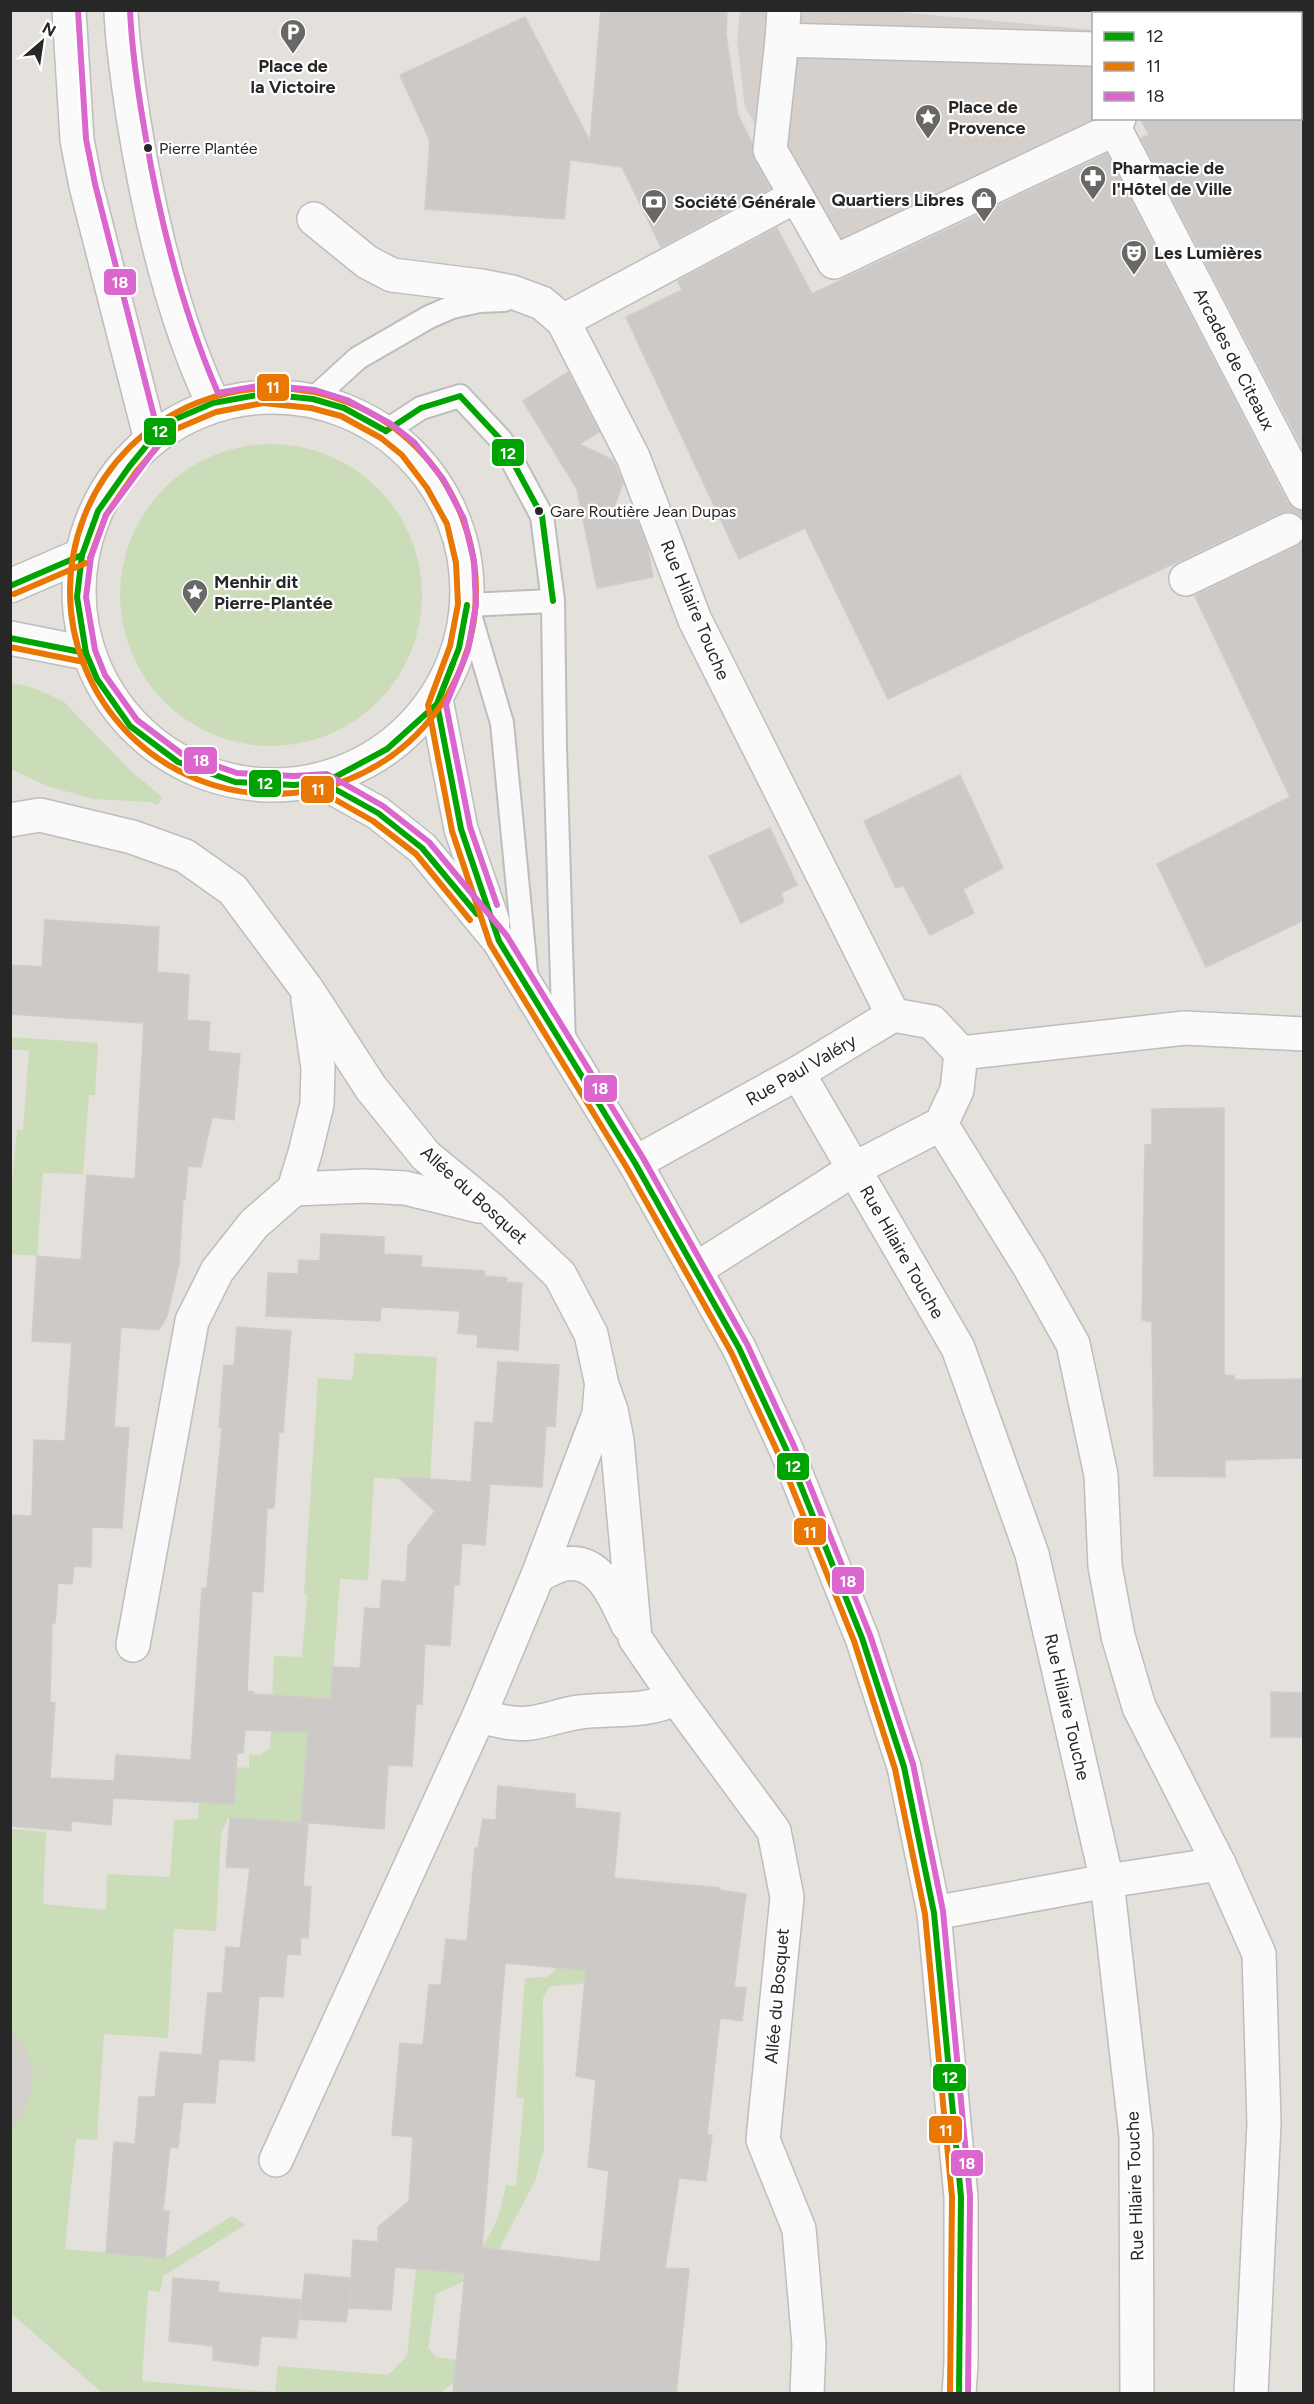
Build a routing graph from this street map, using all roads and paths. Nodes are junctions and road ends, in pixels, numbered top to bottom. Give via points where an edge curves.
1 (69, 10) edge
2 (121, 10) edge
3 (783, 25) edge
4 (1092, 49) edge
5 (1117, 124) edge
6 (796, 196) junction
7 (314, 219) dead end
8 (552, 312) junction
9 (314, 399) junction
10 (213, 403) junction
11 (386, 431) junction
12 (151, 440) junction
13 (1304, 493) edge
14 (1287, 530) dead end
15 (81, 555) junction
16 (1186, 579) dead end
17 (10, 586) edge
18 (553, 601) junction
19 (467, 605) junction
20 (10, 638) edge
21 (86, 653) junction
22 (437, 704) junction
23 (324, 783) junction
24 (10, 801) edge
25 (25, 818) edge
26 (499, 941) junction
27 (528, 986) junction
28 (306, 988) junction
29 (893, 1015) junction
30 (1304, 1034) edge
31 (564, 1049) junction
32 (961, 1053) junction
33 (798, 1073) junction
34 (941, 1124) junction
35 (635, 1163) junction
36 (854, 1169) junction
37 (294, 1189) junction
38 (492, 1210) junction
39 (695, 1270) junction
40 (602, 1385) junction
41 (538, 1575) junction
42 (634, 1638) junction
43 (133, 1645) dead end
44 (676, 1698) junction
45 (479, 1716) junction
46 (1219, 1864) junction
47 (1107, 1881) junction
48 (934, 1913) junction
49 (276, 2160) dead end
50 (957, 2384) edge
51 (807, 2394) edge
52 (1137, 2394) edge
53 (1251, 2394) edge

1 - 12 street via 77,140
2 - 10 street via 139,149 158,242 197,368
3 - 4 street
3 - 6 street via 770,150
5 - 6 street via 834,262
5 - 13 street, Arcades de Citeaux
6 - 8 street
7 - 8 street via 367,262 392,275 512,292
8 - 9 lane via 508,299 452,307 358,358
8 - 29 street, Rue Hilaire Touche via 633,458 695,620
9 - 10 street via 263,394
9 - 11 street via 344,408
10 - 12 street via 171,421
11 - 18 lane via 421,408 460,396 501,440 542,516
11 - 19 street via 408,449 435,483 455,520 465,562
12 - 15 street via 98,512
14 - 16 street
15 - 17 street
15 - 21 street via 77,597
18 - 19 lane
18 - 31 lane
19 - 22 street via 459,648
19 - 27 lane via 502,723
20 - 21 street
21 - 23 street via 97,679 130,726 178,762 235,782
22 - 23 street via 387,749
22 - 26 street via 461,830
23 - 26 street via 378,813 423,848
24 - 25 street, Allée du Bosquet
25 - 28 street, Allée du Bosquet via 132,837 185,856 233,890
26 - 27 street
27 - 31 street
28 - 37 street via 318,1068 317,1104
28 - 38 street, Allée du Bosquet via 371,1088 426,1156
29 - 32 street via 932,1022
29 - 33 street, Rue Paul Valéry
30 - 32 street via 1185,1029
31 - 35 street
32 - 34 street via 957,1090
33 - 35 street, Rue Paul Valéry
33 - 36 street, Rue Hilaire Touche
34 - 36 street
34 - 46 street via 1073,1344 1101,1475 1105,1566 1118,1636 1139,1707
35 - 39 street
36 - 39 street
36 - 47 street, Rue Hilaire Touche via 958,1348 1032,1554
37 - 38 street via 405,1188
37 - 43 street via 254,1224 217,1271 192,1321
38 - 40 street, Allée du Bosquet via 560,1275 591,1334
39 - 48 street via 739,1348 786,1449 862,1638 904,1767
40 - 41 street via 598,1414
40 - 42 street, Allée du Bosquet via 618,1440
41 - 42 street, Allée du Bosquet via 564,1564 585,1564 602,1578
41 - 45 street
42 - 44 street, Allée du Bosquet
44 - 45 street via 645,1708 578,1712 529,1723 503,1723
44 - 51 street, Allée du Bosquet via 774,1830 787,1897 764,2140 799,2229 809,2345
45 - 49 street
46 - 47 street
46 - 53 street via 1258,1954 1264,2123
47 - 48 street
47 - 52 street, Rue Hilaire Touche via 1136,2136
48 - 50 street via 962,2197

